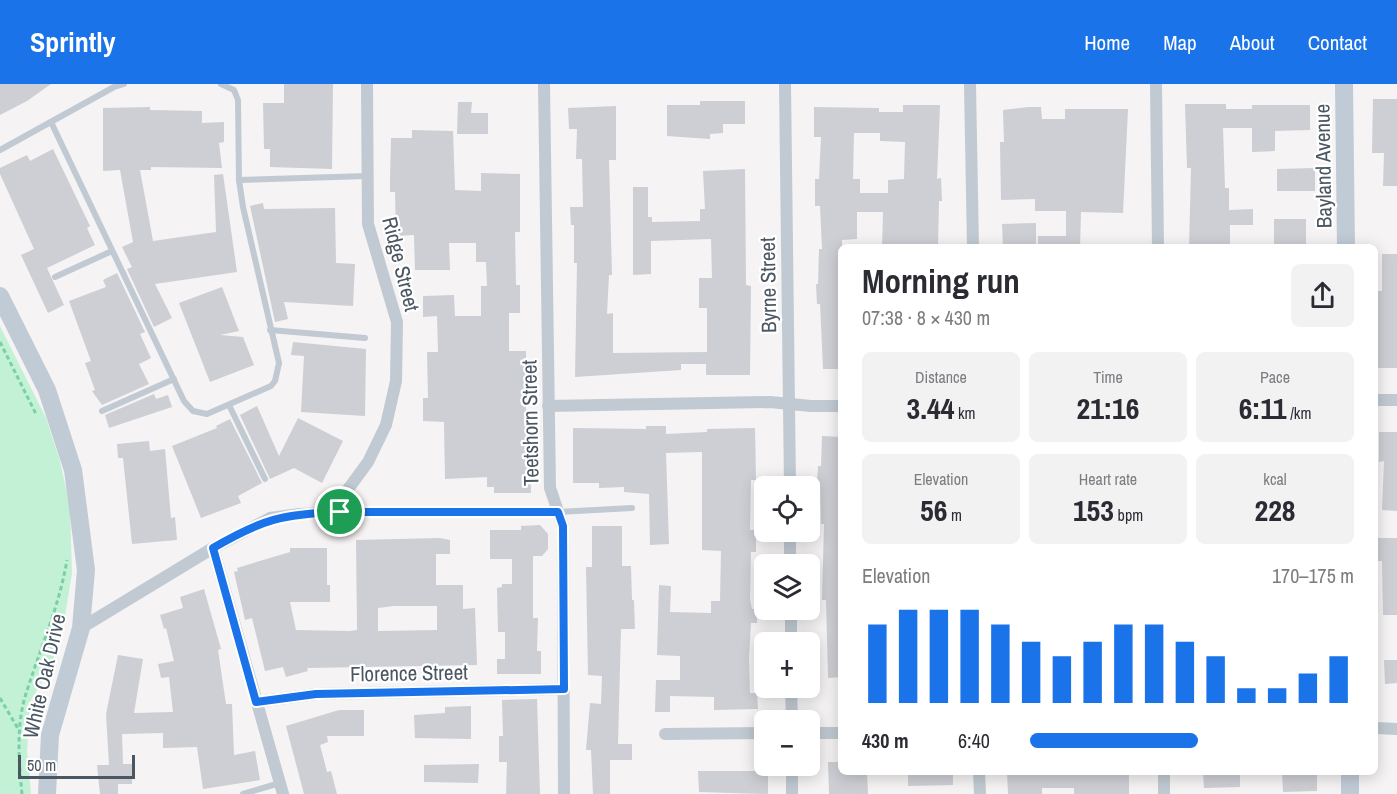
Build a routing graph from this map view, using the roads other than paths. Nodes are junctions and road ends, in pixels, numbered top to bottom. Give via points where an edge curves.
1 (124, 84) edge
2 (221, 84) edge
3 (367, 84) edge
4 (544, 84) edge
5 (785, 84) edge
6 (970, 84) edge
7 (1156, 84) edge
8 (1344, 84) edge
9 (51, 122) junction
10 (0, 150) edge
11 (367, 176) junction
12 (239, 180) junction
13 (973, 244) edge
14 (1158, 244) edge
15 (1346, 244) edge
16 (112, 251) junction
17 (55, 277) dead end
18 (0, 296) edge
19 (270, 330) junction
20 (365, 338) dead end
21 (174, 379) junction
22 (1378, 400) edge
23 (1397, 400) edge
24 (789, 404) junction
25 (229, 405) junction
26 (548, 406) junction
27 (838, 406) edge
28 (102, 411) dead end
29 (790, 476) edge
30 (265, 480) dead end
31 (632, 508) dead end
32 (340, 512) junction
33 (558, 512) junction
34 (213, 548) junction
35 (81, 628) junction
36 (564, 689) junction
37 (256, 702) junction
38 (1378, 728) edge
39 (1397, 729) edge
40 (754, 733) edge
41 (820, 733) edge
42 (838, 733) edge
43 (664, 734) dead end
44 (979, 775) edge
45 (1164, 775) edge
46 (1350, 775) edge
47 (792, 776) edge
48 (282, 789) edge
49 (47, 794) edge
50 (243, 794) edge
51 (564, 794) edge
52 (792, 794) edge
53 (980, 794) edge
54 (1164, 794) edge
55 (1350, 794) edge

1 - 9 lane
2 - 12 lane via 234,90 238,100
3 - 11 street, Ridge Street
4 - 26 street, Teetshorn Street
5 - 24 street, Byrne Street
6 - 13 street
7 - 14 street
8 - 15 main road, Bayland Avenue
9 - 10 lane
9 - 16 lane
11 - 12 lane
11 - 32 street, Ridge Street via 368,224 397,322 396,381 386,425 368,462 346,492
12 - 19 lane
16 - 17 lane
16 - 21 lane
18 - 35 main road, White Oak Drive via 47,390 74,470 86,570
19 - 20 lane
19 - 25 lane via 279,363 276,381 271,387
21 - 25 lane via 188,407 199,414
21 - 28 lane
22 - 23 street
24 - 26 street
24 - 27 street
24 - 29 street, Byrne Street
25 - 30 lane
26 - 33 street, Teetshorn Street via 550,488
31 - 33 lane
32 - 33 street
32 - 34 street via 299,513 270,519
33 - 36 street, Teetshorn Street via 563,526
34 - 35 street
34 - 37 street
35 - 49 main road, White Oak Drive via 50,735
36 - 37 street, Florence Street via 316,694
36 - 51 street, Teetshorn Street
37 - 48 street
38 - 39 street
40 - 43 street
41 - 42 street
44 - 53 street
45 - 54 street
46 - 55 main road
47 - 52 street
48 - 50 lane

